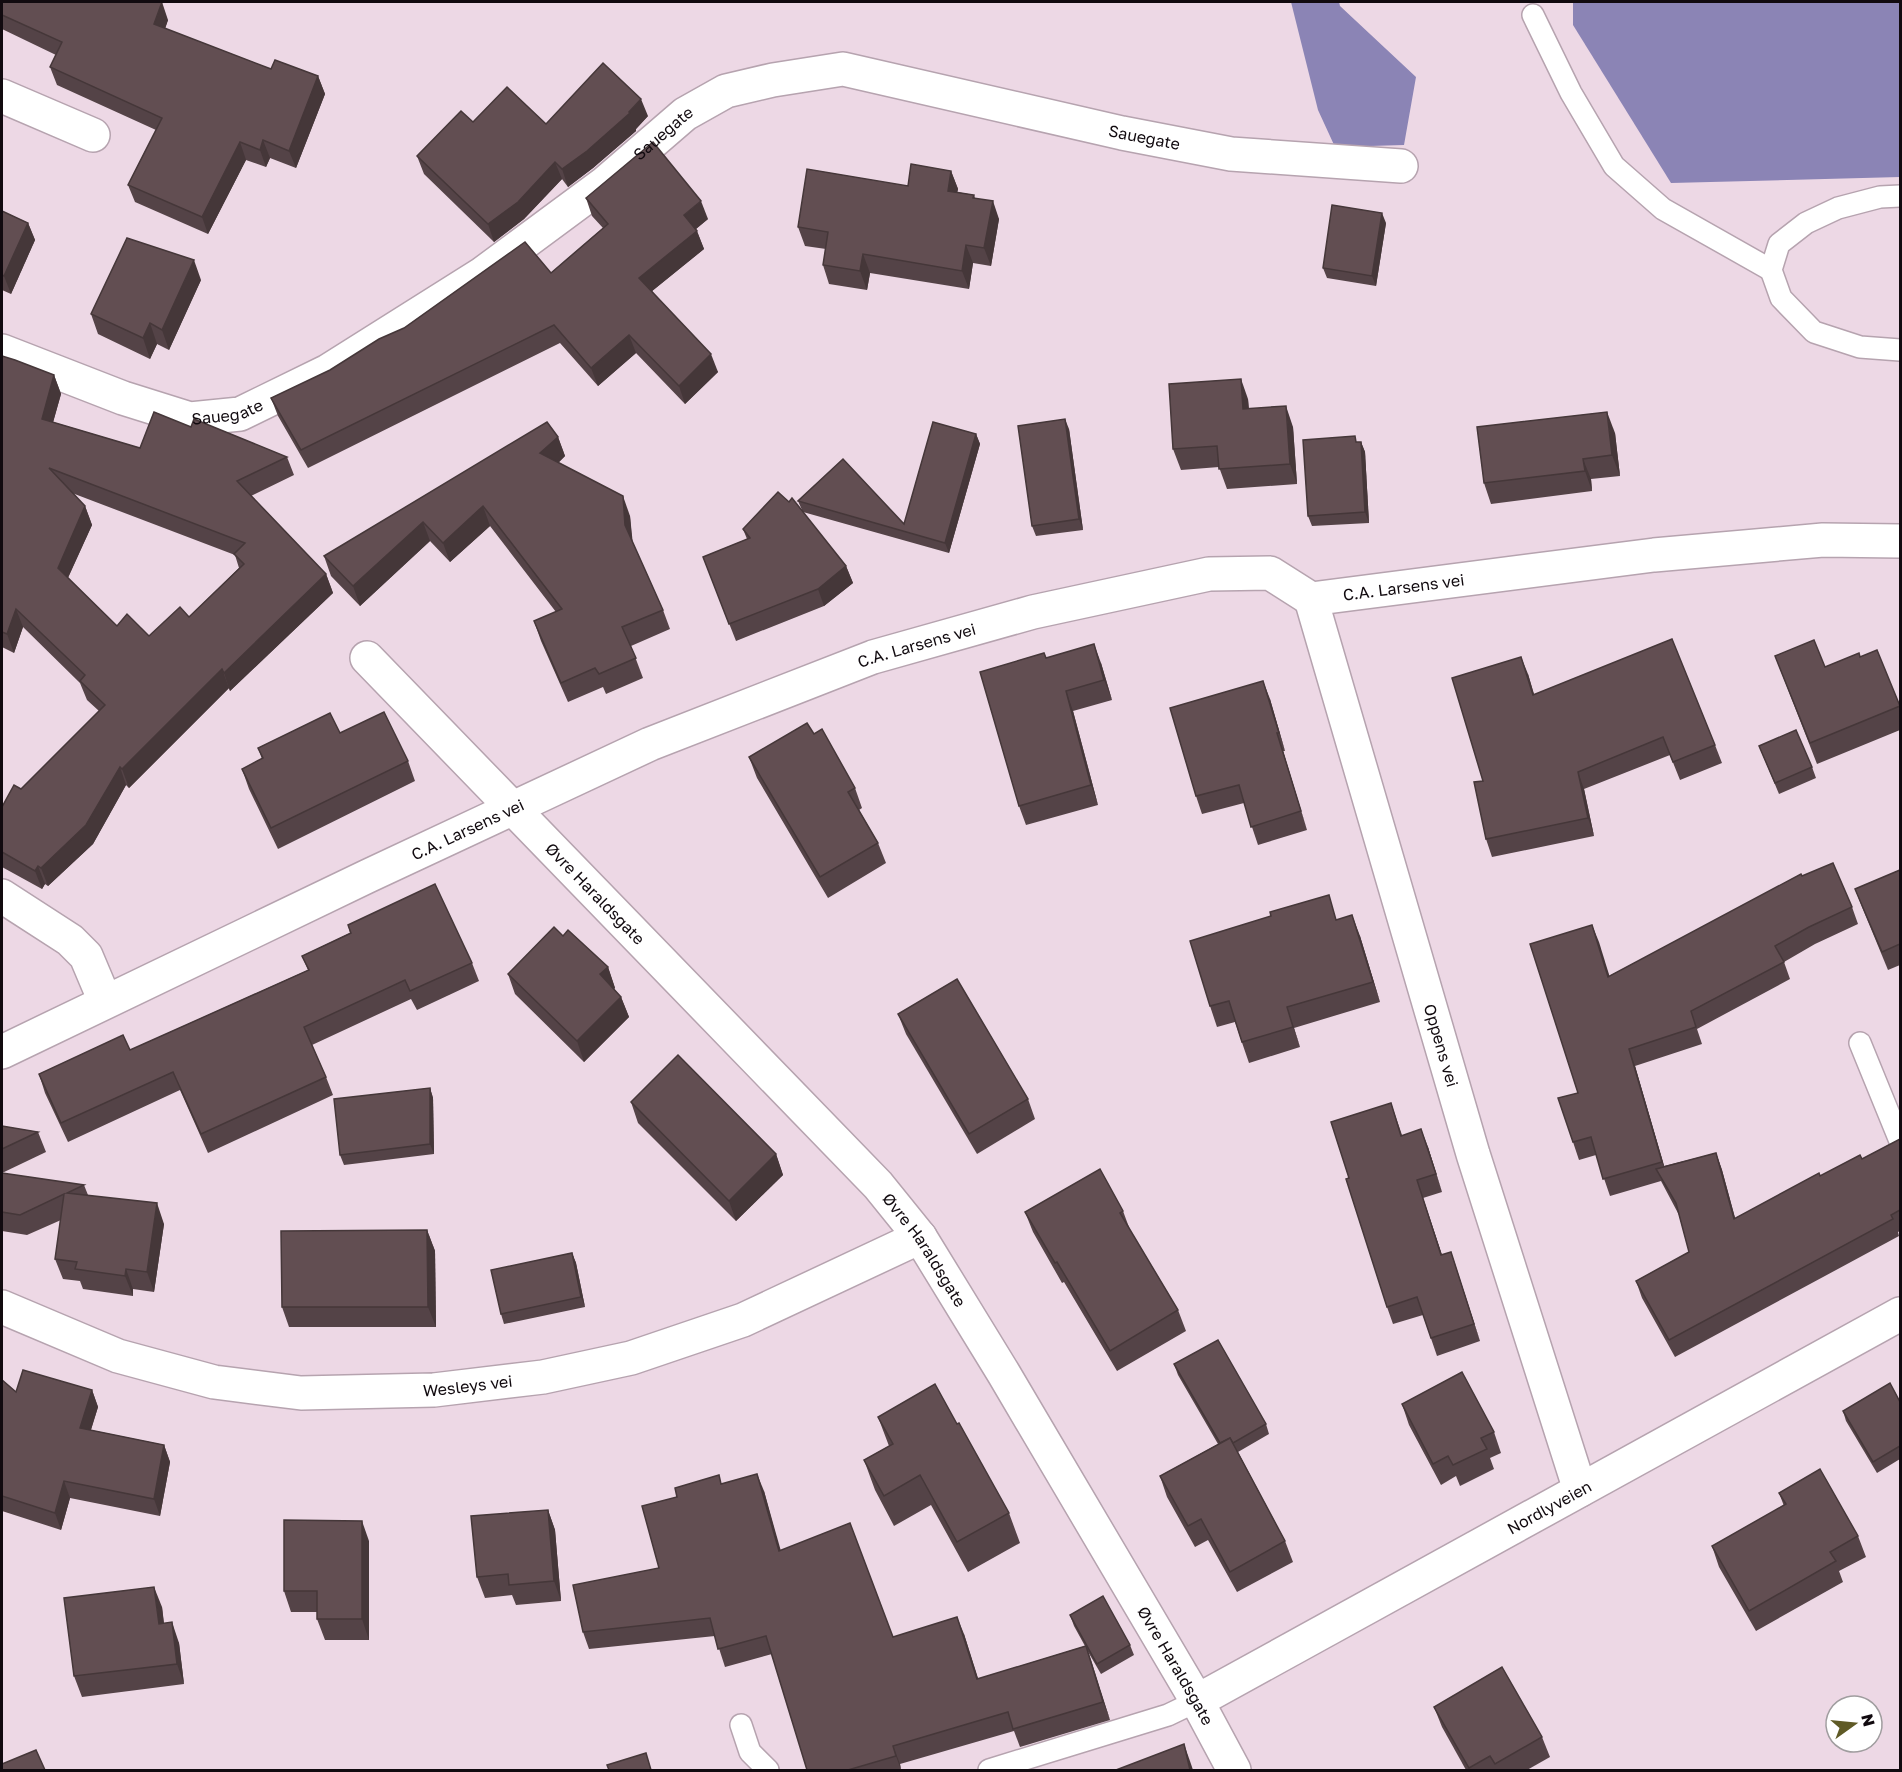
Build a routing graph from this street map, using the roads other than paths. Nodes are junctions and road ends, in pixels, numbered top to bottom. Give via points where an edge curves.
1 (1533, 15) dead end
2 (2, 96) edge
3 (93, 135) dead end
4 (1401, 166) dead end
5 (1900, 196) edge
6 (1771, 270) junction
7 (1900, 350) edge
8 (2, 351) edge
9 (1900, 541) edge
10 (1311, 599) junction
11 (367, 658) dead end
12 (513, 808) junction
13 (2, 896) edge
14 (105, 1001) junction
15 (1860, 1043) dead end
16 (2, 1052) edge
17 (1900, 1141) edge
18 (920, 1237) junction
19 (2, 1307) edge
20 (1900, 1314) edge
21 (1580, 1490) junction
22 (1197, 1701) junction
23 (741, 1725) dead end
24 (768, 1770) edge
25 (989, 1770) edge
26 (1234, 1770) edge

1 - 6 lane via 1571,93 1614,166 1663,209
2 - 3 street
4 - 8 street, Sauegate via 1232,154 843,69 726,91 685,114 605,183 482,274 328,370 240,414 190,419 123,398
5 - 6 lane via 1838,208 1806,224 1779,244
6 - 7 lane via 1781,298 1814,332 1860,347
9 - 10 street, C.A. Larsens vei via 1823,540 1654,555
10 - 12 street, C.A. Larsens vei via 1270,573 1209,574 1033,612 873,657 650,744
10 - 21 street, Oppens vei via 1473,1154
11 - 12 street, Øvre Haraldsgate
12 - 14 street, C.A. Larsens vei
12 - 18 street, Øvre Haraldsgate via 878,1185
13 - 14 street via 70,940 86,956
14 - 16 street, C.A. Larsens vei
15 - 17 lane
18 - 19 street, Wesleys vei via 743,1320 632,1358 543,1377 434,1390 301,1393 214,1382 118,1356
18 - 22 street, Øvre Haraldsgate
20 - 21 street, Nordlyveien
21 - 22 street, Nordlyveien
22 - 25 lane via 1168,1715
22 - 26 street, Øvre Haraldsgate
23 - 24 lane via 750,1752

